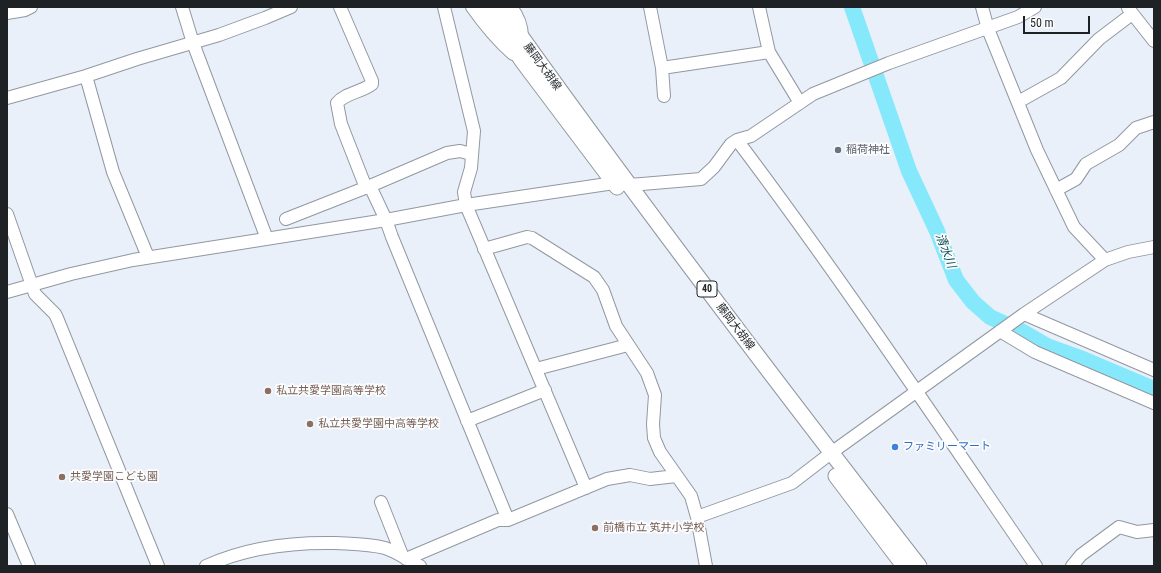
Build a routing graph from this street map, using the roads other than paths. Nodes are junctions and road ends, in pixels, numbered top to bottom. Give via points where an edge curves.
1 (31, 7) edge
2 (182, 7) edge
3 (291, 7) edge
4 (340, 7) edge
5 (444, 7) edge
6 (472, 7) edge
7 (486, 7) edge
8 (500, 7) edge
9 (511, 7) edge
10 (650, 7) edge
11 (759, 7) edge
12 (982, 7) edge
13 (1035, 7) edge
14 (1130, 10) edge
15 (7, 13) edge
16 (988, 28) junction
17 (522, 38) junction
18 (1154, 41) edge
19 (193, 43) junction
20 (768, 52) junction
21 (523, 62) junction
22 (662, 68) junction
23 (86, 76) junction
24 (664, 96) dead end
25 (7, 98) edge
26 (1018, 102) junction
27 (800, 103) junction
28 (1154, 122) edge
29 (737, 140) junction
30 (471, 154) junction
31 (621, 184) junction
32 (368, 187) junction
33 (1056, 190) junction
34 (466, 205) junction
35 (7, 214) edge
36 (286, 219) dead end
37 (386, 220) junction
38 (10, 233) edge
39 (267, 239) junction
40 (1154, 247) edge
41 (484, 249) junction
42 (148, 257) junction
43 (1105, 260) junction
44 (31, 284) junction
45 (7, 292) edge
46 (1024, 314) junction
47 (1000, 331) junction
48 (628, 345) junction
49 (536, 369) junction
50 (1154, 370) edge
51 (544, 390) junction
52 (916, 391) junction
53 (1154, 403) edge
54 (467, 421) junction
55 (827, 456) junction
56 (676, 476) junction
57 (586, 488) junction
58 (381, 502) dead end
59 (7, 514) edge
60 (698, 517) junction
61 (508, 520) junction
62 (1154, 530) edge
63 (404, 557) junction
64 (903, 565) edge
65 (29, 566) edge
66 (158, 566) edge
67 (206, 566) edge
68 (420, 566) edge
69 (706, 566) edge
70 (918, 566) edge
71 (1036, 566) edge
72 (1072, 566) edge

1 - 15 street
2 - 19 street
3 - 19 street
4 - 32 street via 372,81 365,89 340,99 337,103 341,124
5 - 30 street via 474,131
6 - 21 street via 499,41
7 - 21 main road, 藤岡大胡線 / 40
8 - 17 main road, 藤岡大胡線 / 40
9 - 17 street via 519,19
10 - 22 street
11 - 20 street
12 - 16 street
13 - 16 street via 1018,17
14 - 18 street
14 - 26 street via 1061,78
16 - 26 street
16 - 27 street via 866,72 813,94
17 - 31 main road, 藤岡大胡線 / 40
19 - 23 street
19 - 39 street
20 - 22 street
20 - 27 street
21 - 31 main road, 藤岡大胡線 / 40
22 - 24 street
23 - 25 street
23 - 42 street via 113,172
26 - 33 street
27 - 29 street via 751,136
28 - 33 street via 1136,128 1119,145 1086,164 1076,179
29 - 31 street via 701,179
29 - 52 street
30 - 32 street via 453,151
30 - 34 street via 471,168 464,192
31 - 34 street
31 - 55 main road, 藤岡大胡線 / 40
32 - 36 street
32 - 37 street
33 - 43 street via 1074,227
34 - 37 street
34 - 41 street
35 - 38 street
37 - 39 street
37 - 54 street
38 - 44 street
39 - 42 street
40 - 43 street
41 - 48 street via 530,237 594,277 603,290 616,326
41 - 49 street
42 - 44 street
43 - 46 street
44 - 45 street
44 - 66 street via 35,294 57,318
46 - 47 street
46 - 50 street
47 - 52 street
47 - 53 street via 1035,352
48 - 49 street
48 - 56 street via 647,372 656,394 654,438
49 - 51 street
51 - 54 street
51 - 57 street
52 - 55 street
52 - 71 street
54 - 61 street
55 - 60 street via 792,483
55 - 64 main road, 藤岡大胡線 / 40
55 - 70 main road, 藤岡大胡線 / 40
56 - 57 street via 650,479 630,475 607,479
56 - 60 street via 691,496
57 - 61 street
58 - 63 street
59 - 65 street
60 - 69 street
61 - 63 street via 498,520
62 - 72 street via 1137,532 1118,527
63 - 67 street via 385,548 359,544 291,544 252,551
63 - 68 street

